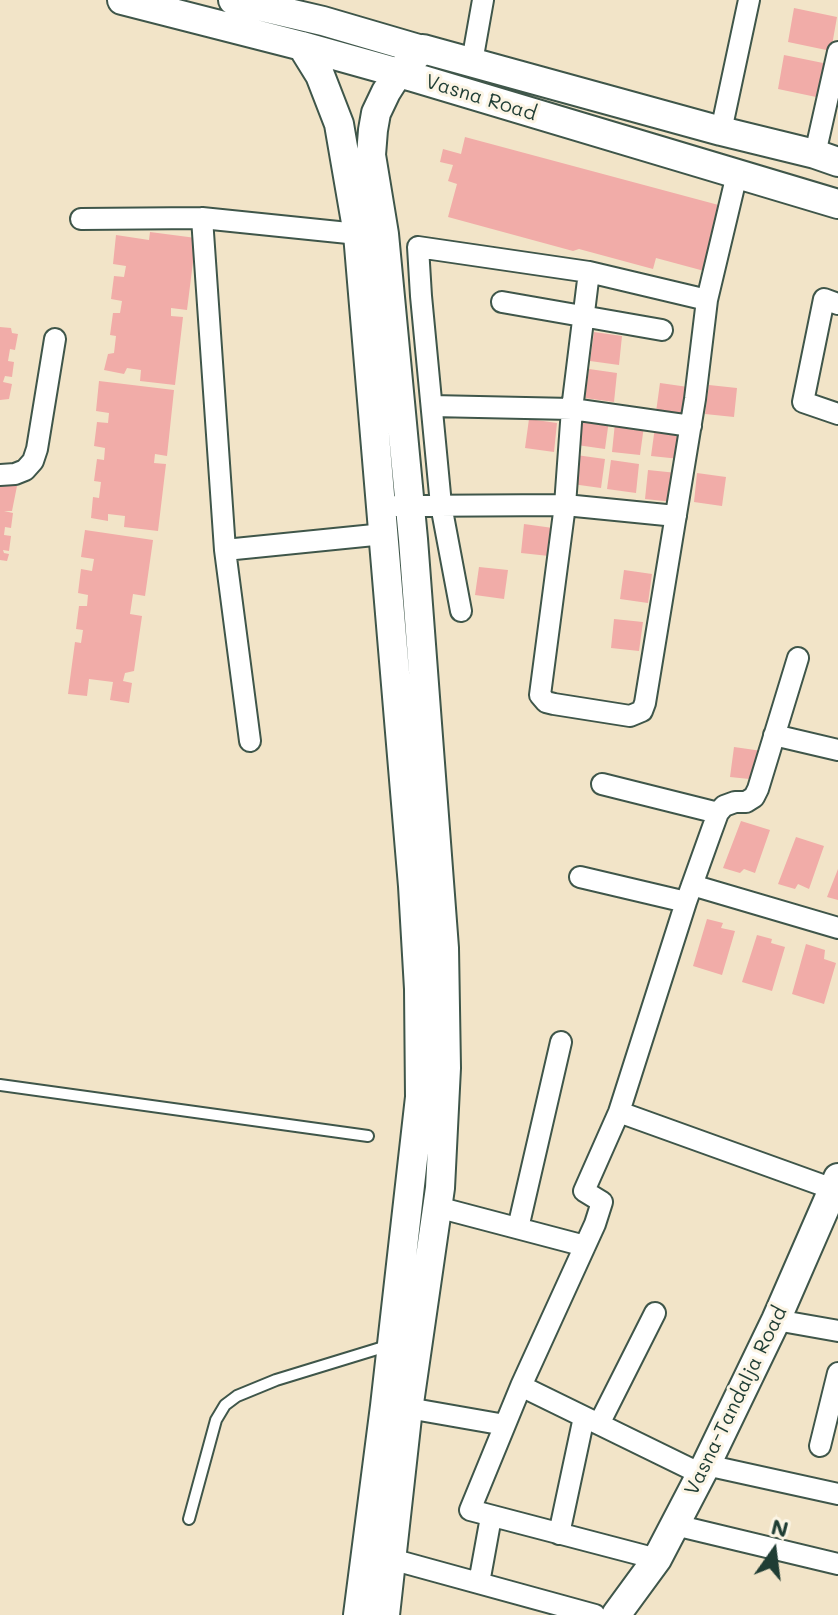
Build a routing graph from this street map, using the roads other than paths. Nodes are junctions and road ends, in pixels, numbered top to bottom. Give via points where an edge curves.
1 (122, 0) edge
2 (483, 0) edge
3 (749, 0) edge
4 (229, 9) edge
5 (260, 14) edge
6 (302, 46) junction
7 (422, 50) junction
8 (838, 52) edge
9 (472, 62) junction
10 (398, 73) junction
11 (721, 131) junction
12 (827, 158) edge
13 (737, 174) junction
14 (838, 204) edge
15 (202, 218) junction
16 (81, 219) dead end
17 (358, 234) junction
18 (589, 272) junction
19 (707, 300) junction
20 (502, 302) dead end
21 (838, 304) edge
22 (584, 316) junction
23 (662, 330) dead end
24 (55, 339) dead end
25 (432, 406) junction
26 (572, 409) junction
27 (838, 414) edge
28 (691, 426) junction
29 (0, 475) edge
30 (410, 505) junction
31 (441, 505) junction
32 (565, 505) junction
33 (676, 516) junction
34 (382, 520) junction
35 (225, 550) junction
36 (461, 611) dead end
37 (798, 658) dead end
38 (774, 735) junction
39 (250, 741) dead end
40 (838, 750) edge
41 (602, 784) dead end
42 (718, 813) junction
43 (580, 877) dead end
44 (689, 893) junction
45 (838, 928) edge
46 (561, 1042) dead end
47 (0, 1085) edge
48 (619, 1112) junction
49 (368, 1136) dead end
50 (836, 1183) edge
51 (437, 1207) junction
52 (518, 1228) junction
53 (585, 1246) junction
54 (655, 1313) dead end
55 (776, 1320) junction
56 (838, 1331) edge
57 (392, 1344) junction
58 (838, 1373) edge
59 (521, 1386) junction
60 (408, 1408) junction
61 (592, 1420) junction
62 (505, 1425) junction
63 (820, 1446) dead end
64 (703, 1469) junction
65 (838, 1494) edge
66 (491, 1517) junction
67 (189, 1519) dead end
68 (675, 1525) junction
69 (559, 1534) junction
70 (391, 1559) junction
71 (657, 1559) junction
72 (838, 1564) edge
73 (479, 1583) junction
74 (358, 1615) edge
75 (385, 1615) edge
76 (595, 1615) edge
77 (616, 1615) edge

1 - 4 street, Vasna Road
2 - 9 street
3 - 11 street
4 - 5 street, Vasna Road
5 - 6 street, Vasna Road
5 - 7 street, Vasna Road via 323,21
6 - 10 street, Vasna Road
6 - 17 street via 339,124
7 - 9 street, Vasna Road
7 - 10 street
8 - 12 street
9 - 11 street, Vasna Road
10 - 13 street, Vasna Road
10 - 30 street via 376,113 371,155 384,234
11 - 12 street, Vasna Road
13 - 14 street, Vasna Road
13 - 19 street
15 - 16 street
15 - 17 street
15 - 35 street
17 - 34 street
18 - 19 street
18 - 22 street
18 - 25 street via 418,247
19 - 28 street
20 - 22 street
21 - 27 street via 824,299 803,402
22 - 23 street
22 - 26 street
24 - 29 street via 33,461 25,470
25 - 26 street
25 - 31 street
26 - 28 street
26 - 32 street
28 - 33 street
30 - 31 street
30 - 34 street
30 - 51 street via 444,948 446,1068
31 - 32 street
31 - 36 street
32 - 33 street
32 - 33 street via 540,695 554,704 630,716 642,711 645,703
34 - 35 street
34 - 57 street via 419,1005 420,1097
35 - 39 street
37 - 38 street
38 - 40 street
38 - 42 street via 754,797
41 - 42 street
42 - 44 street
43 - 44 street
44 - 45 street
44 - 48 street
46 - 52 street
47 - 49 lane
48 - 50 street
48 - 53 street via 584,1191 602,1202
50 - 55 street, Vasna-Tandalja Road
51 - 52 street
51 - 60 street
52 - 53 street
53 - 59 street
54 - 61 street
55 - 56 street
55 - 64 street, Vasna-Tandalja Road
57 - 67 lane via 276,1380 225,1405 216,1420
57 - 74 street
58 - 63 street
59 - 61 street
59 - 62 street
60 - 62 street
60 - 70 street
61 - 64 street
61 - 69 street
62 - 66 street via 470,1510
64 - 65 street
64 - 68 street, Vasna-Tandalja Road
66 - 69 street
66 - 73 street
68 - 71 street, Vasna-Tandalja Road
68 - 72 street
69 - 71 street
70 - 73 street
70 - 75 street
71 - 77 street, Vasna-Tandalja Road
73 - 76 street

